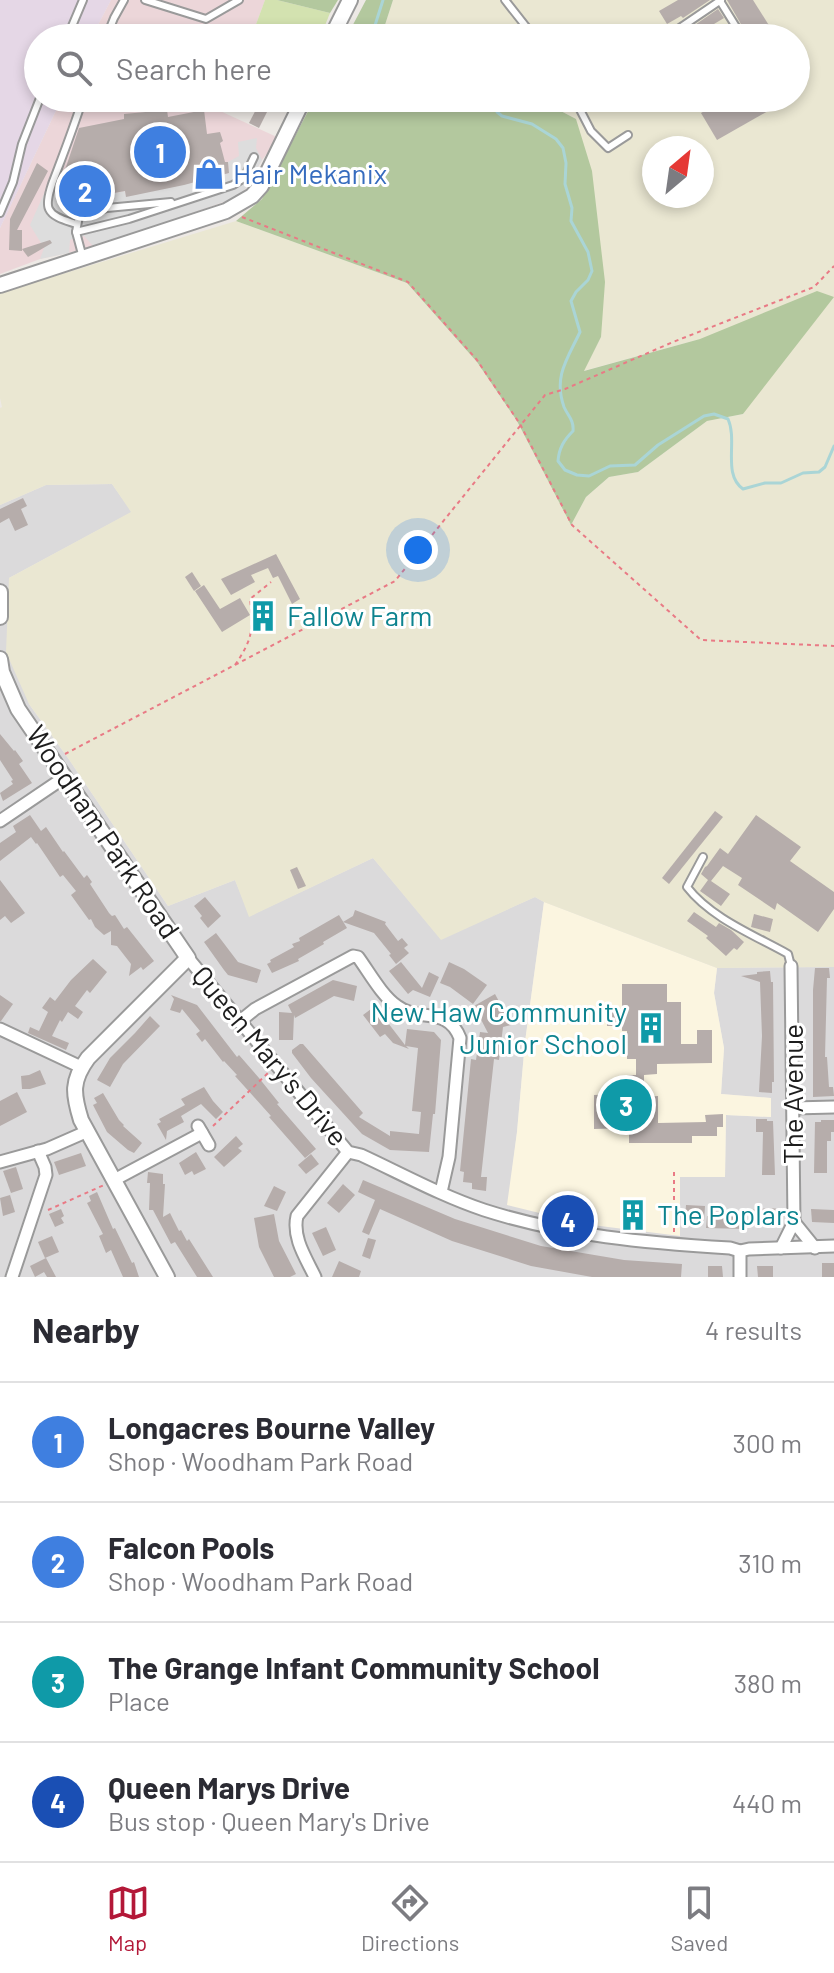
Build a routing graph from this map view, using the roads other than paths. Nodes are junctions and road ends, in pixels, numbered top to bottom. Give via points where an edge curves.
1 (83, 0) edge
2 (124, 0) edge
3 (145, 0) edge
4 (239, 0) edge
5 (350, 0) edge
6 (505, 0) edge
7 (721, 0) edge
8 (73, 24) edge
9 (112, 24) edge
10 (338, 24) edge
11 (524, 24) edge
12 (687, 24) edge
13 (735, 24) edge
14 (35, 112) edge
15 (78, 112) edge
16 (297, 112) edge
17 (581, 112) edge
18 (628, 135) dead end
19 (254, 157) dead end
20 (177, 202) junction
21 (0, 213) edge
22 (76, 228) junction
23 (83, 258) junction
24 (0, 285) edge
25 (0, 592) edge
26 (0, 609) edge
27 (0, 617) edge
28 (0, 659) edge
29 (65, 777) junction
30 (0, 821) edge
31 (703, 857) dead end
32 (188, 958) junction
33 (791, 966) joint
34 (239, 1022) junction
35 (0, 1029) edge
36 (81, 1067) junction
37 (834, 1107) edge
38 (793, 1108) junction
39 (88, 1131) junction
40 (209, 1145) dead end
41 (38, 1151) junction
42 (348, 1152) junction
43 (0, 1162) edge
44 (114, 1180) junction
45 (441, 1192) junction
46 (794, 1222) junction
47 (834, 1246) edge
48 (781, 1248) junction
49 (815, 1248) junction
50 (740, 1251) junction
51 (12, 1277) edge
52 (167, 1277) edge
53 (315, 1277) edge
54 (740, 1277) edge

1 - 8 lane
2 - 9 lane
3 - 4 lane via 206,19
5 - 10 street
6 - 11 lane
7 - 12 lane
7 - 13 lane
14 - 21 lane
15 - 22 lane via 48,202 51,212
16 - 23 street via 252,196 226,211
17 - 18 lane via 608,148
19 - 20 lane via 244,178 233,185
20 - 22 lane via 129,219
20 - 22 lane via 107,208 79,216
22 - 23 lane
23 - 24 street
25 - 26 street
26 - 27 street
28 - 29 street, Woodham Park Road via 18,709
29 - 30 street
29 - 32 street, Woodham Park Road
31 - 33 lane via 687,887 696,900 788,954
32 - 34 street, Queen Mary's Drive
32 - 36 street, Woodham Park Road
33 - 38 street, The Avenue
34 - 42 street, Queen Mary's Drive
34 - 45 street via 353,956 394,1005 448,1020 460,1038
35 - 36 street
36 - 39 street via 74,1099
37 - 38 street
38 - 46 street, The Avenue
39 - 41 street
39 - 44 street
40 - 44 street via 200,1130
41 - 43 street
41 - 51 street via 46,1175
42 - 45 street, Queen Mary's Drive
42 - 53 street via 297,1216 296,1235
44 - 52 street
45 - 50 street, Queen Mary's Drive via 559,1230
46 - 48 street, The Avenue
46 - 49 street
47 - 49 street, Queen Mary's Drive
48 - 49 street, Queen Mary's Drive
48 - 50 street, Queen Mary's Drive
50 - 54 street

